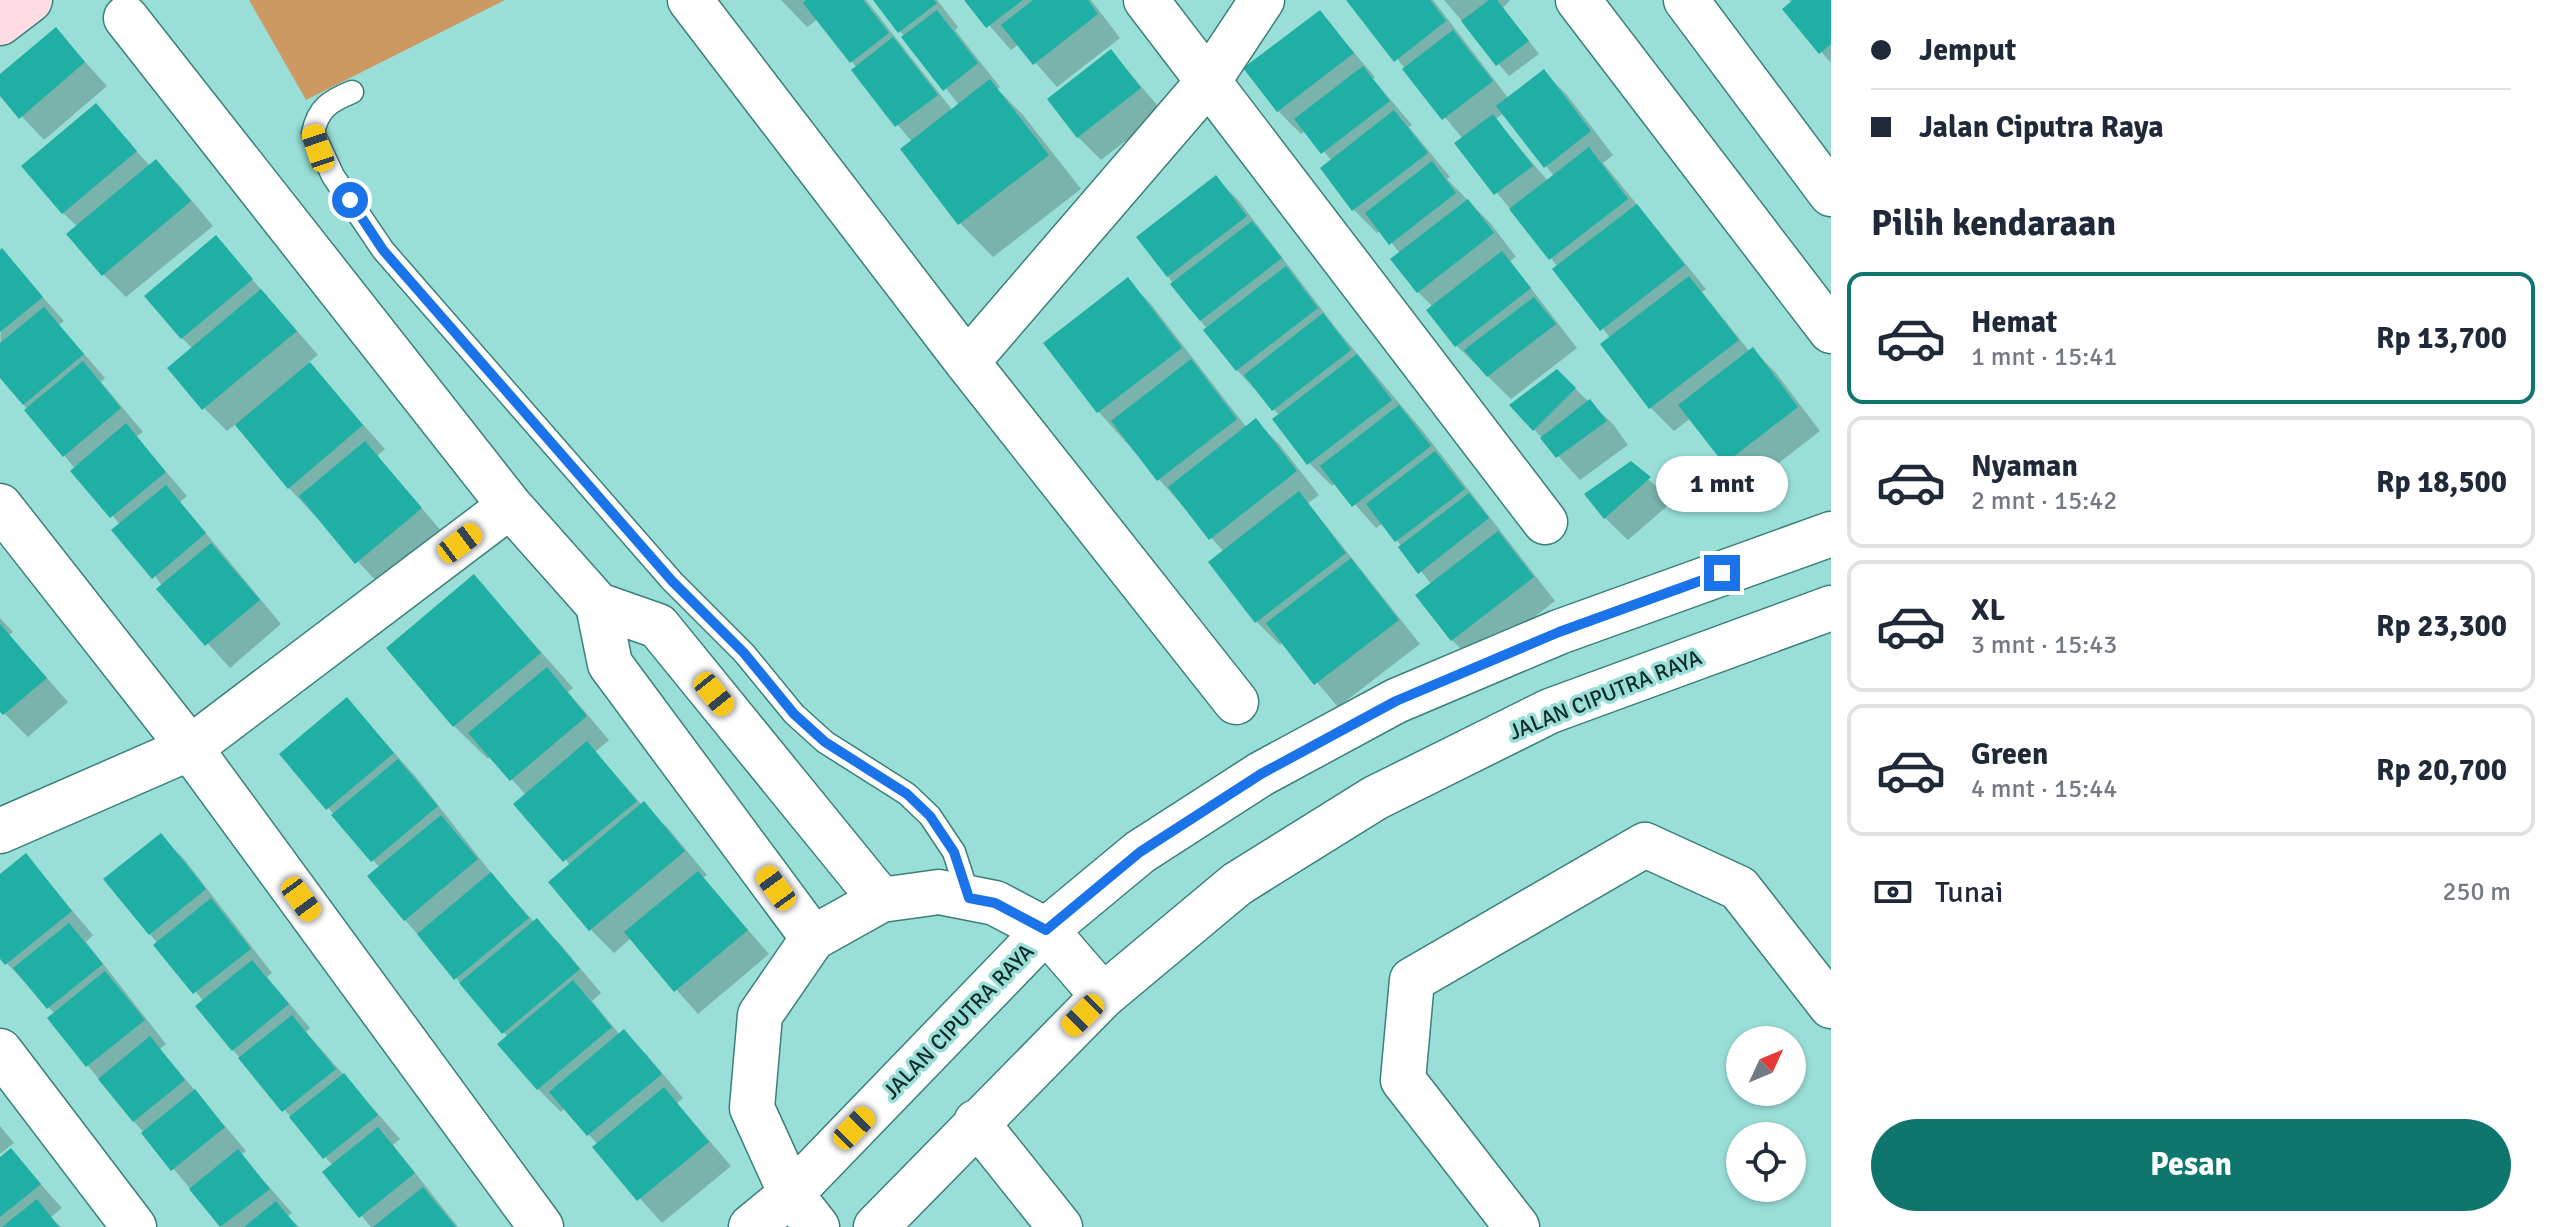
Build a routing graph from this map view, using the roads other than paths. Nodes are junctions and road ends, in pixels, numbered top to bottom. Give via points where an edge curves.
1 (30, 0) edge
2 (690, 0) edge
3 (1146, 0) edge
4 (1262, 0) edge
5 (1578, 0) edge
6 (1686, 0) edge
7 (126, 18) dead end
8 (0, 23) edge
9 (1207, 83) junction
10 (352, 92) dead end
11 (1831, 194) edge
12 (1831, 331) edge
13 (967, 362) junction
14 (0, 506) edge
15 (510, 506) junction
16 (1545, 522) dead end
17 (1831, 534) edge
18 (598, 605) junction
19 (1831, 608) edge
20 (1236, 702) dead end
21 (190, 748) junction
22 (0, 831) edge
23 (969, 898) junction
24 (881, 900) junction
25 (1046, 930) junction
26 (813, 938) junction
27 (1103, 996) junction
28 (1831, 1006) edge
29 (0, 1051) edge
30 (976, 1122) junction
31 (804, 1210) edge
32 (134, 1227) edge
33 (541, 1227) edge
34 (751, 1227) edge
35 (876, 1227) edge
36 (1060, 1227) edge
37 (1517, 1227) edge

1 - 8 street
2 - 13 street
3 - 9 street
4 - 9 street
5 - 12 street
6 - 11 street
7 - 15 street
9 - 13 street
9 - 16 street
10 - 23 lane via 319,112 313,133 333,176 383,250 794,714 930,816 954,852
13 - 20 street
14 - 21 street
15 - 18 street
15 - 21 street
17 - 25 street, JALAN CIPUTRA RAYA via 1559,632 1396,701 1261,774 1140,852
18 - 24 street via 658,626
18 - 26 street via 610,664
19 - 27 street, JALAN CIPUTRA RAYA via 1550,711 1375,798 1237,884
21 - 22 street
21 - 33 street
23 - 24 street via 939,892
23 - 25 street via 995,903
24 - 26 street
25 - 27 street
25 - 31 street, JALAN CIPUTRA RAYA
26 - 31 street via 760,1015 752,1108
27 - 30 street, JALAN CIPUTRA RAYA
28 - 37 street via 1739,888 1645,845 1412,980 1403,1080
29 - 32 street
30 - 35 street, JALAN CIPUTRA RAYA
30 - 36 street
31 - 34 street, JALAN CIPUTRA RAYA

